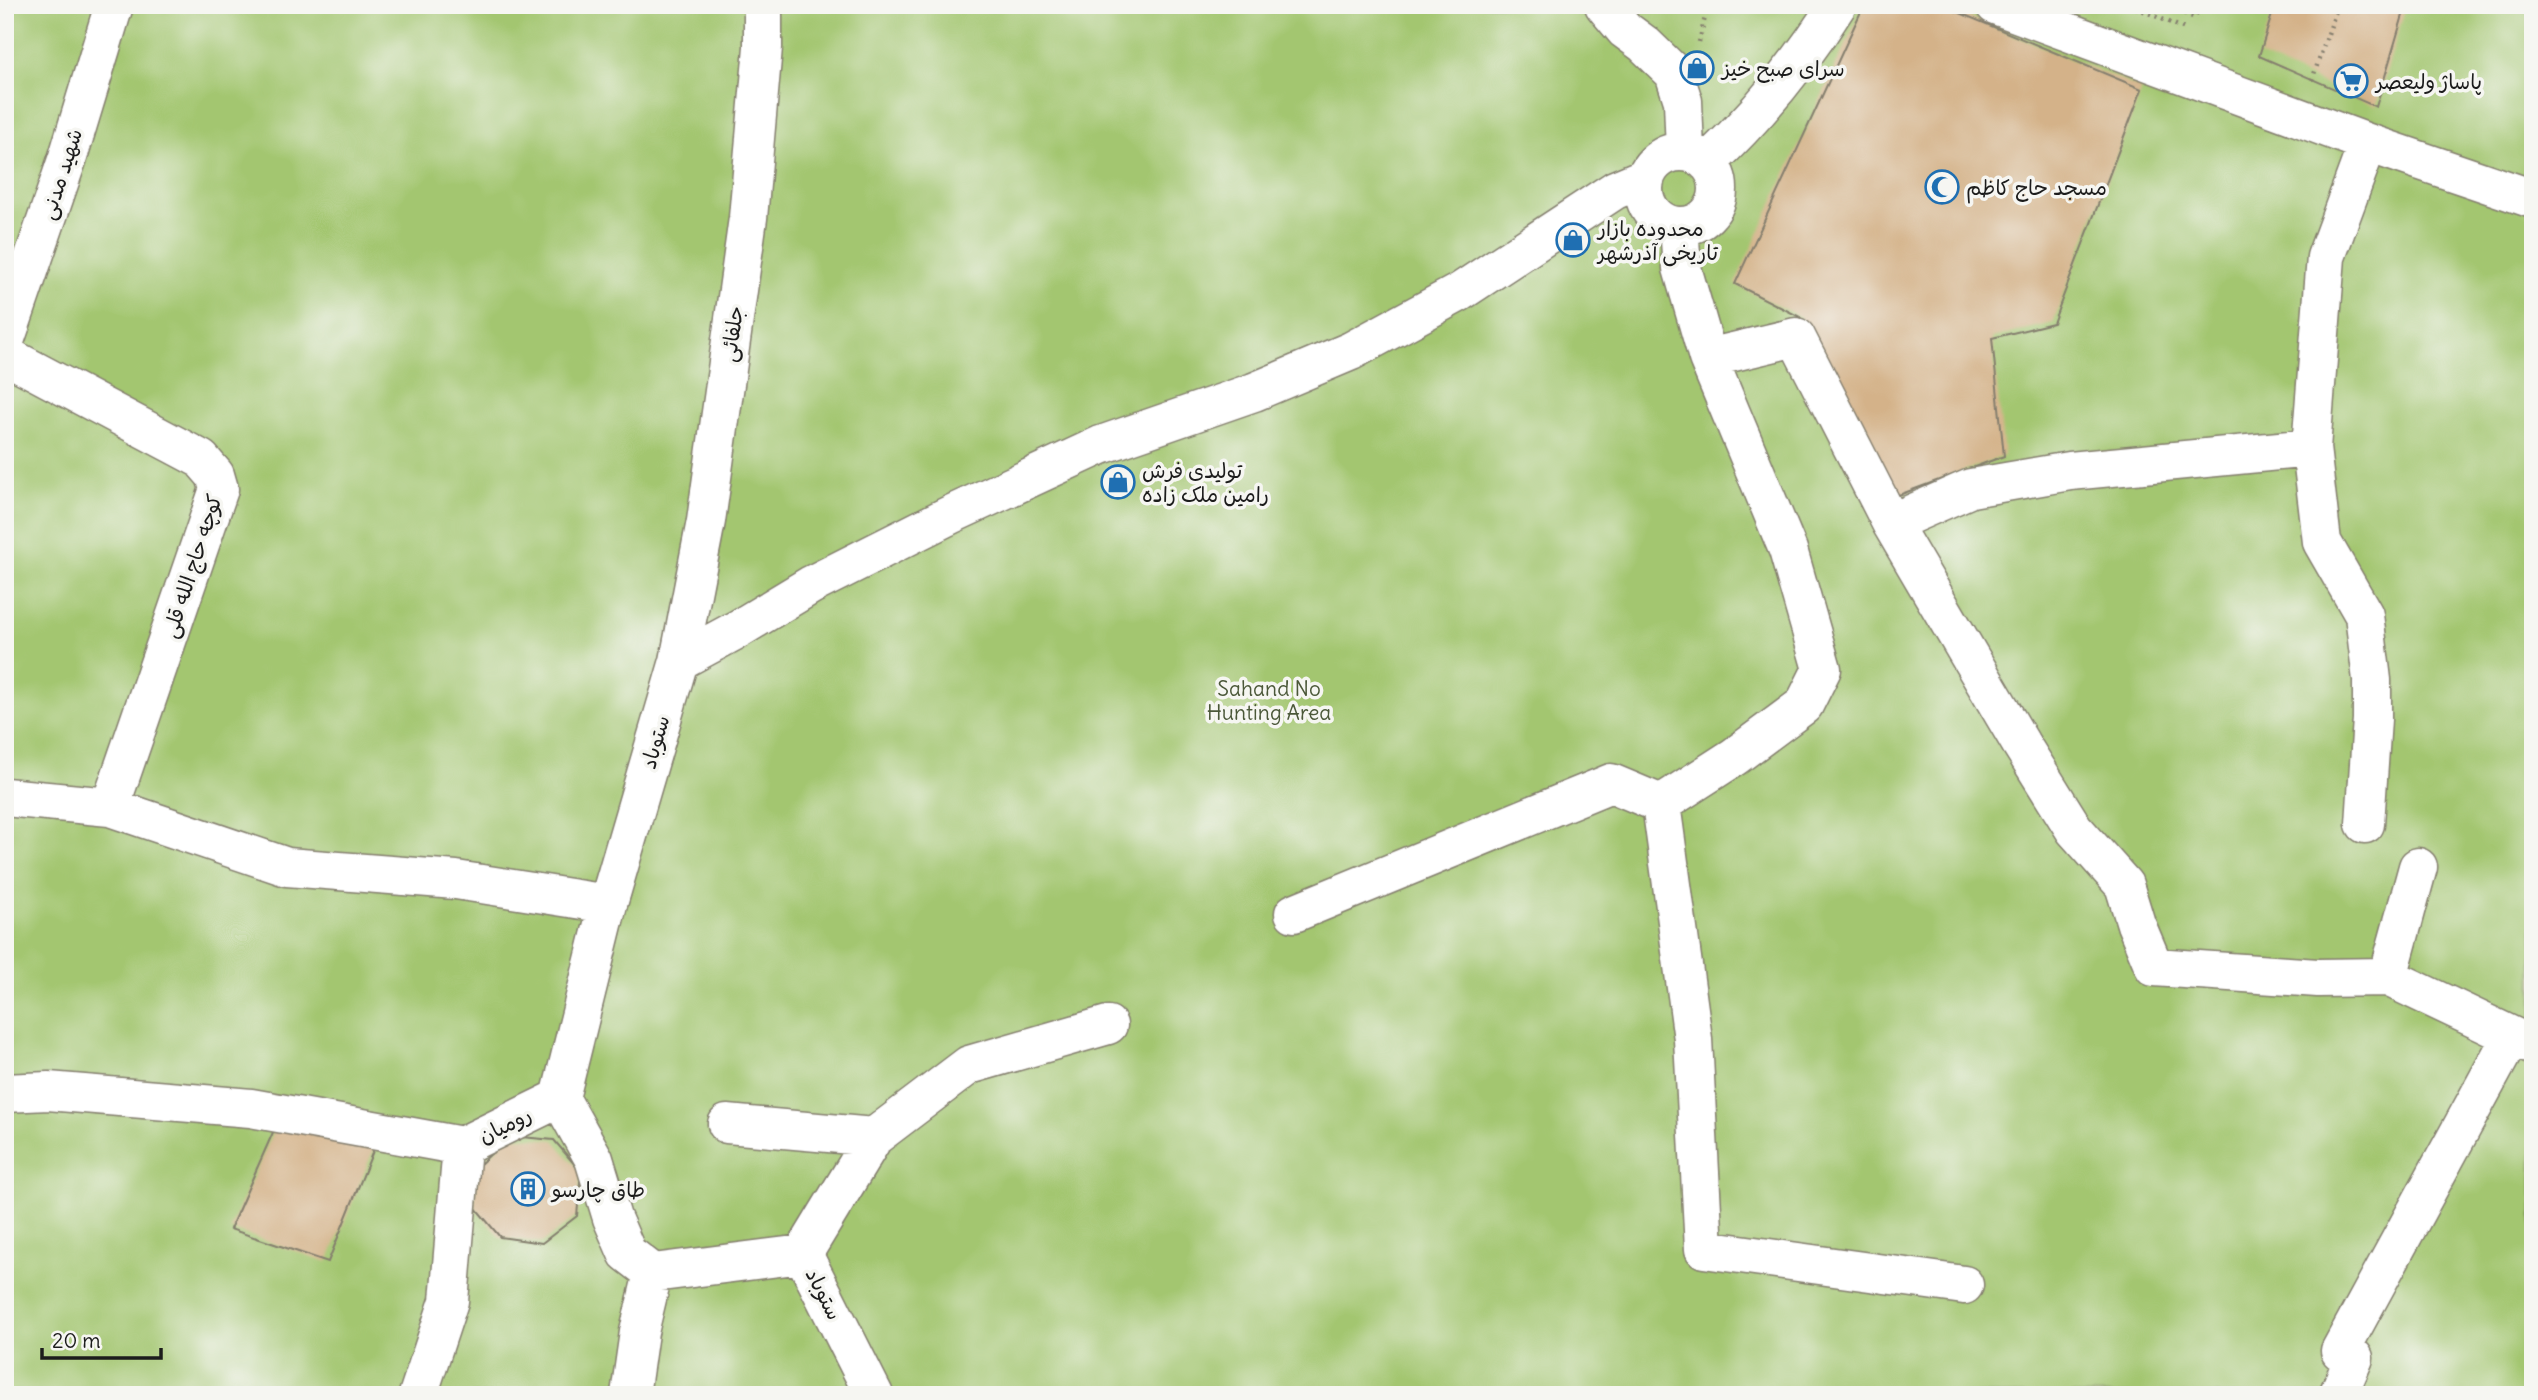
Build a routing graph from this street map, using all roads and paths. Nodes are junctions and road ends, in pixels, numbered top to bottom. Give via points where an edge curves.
1 (114, 5) edge
2 (763, 5) edge
3 (1604, 5) edge
4 (1837, 5) edge
5 (1995, 5) edge
6 (2165, 5) edge
7 (2201, 5) edge
8 (2338, 5) edge
9 (2300, 117) junction
10 (2368, 143) junction
11 (1696, 157) junction
12 (1646, 177) junction
13 (2533, 199) edge
14 (1679, 226) junction
15 (5, 341) edge
16 (5, 355) edge
17 (1708, 358) junction
18 (2311, 448) junction
19 (1891, 523) junction
20 (679, 661) junction
21 (5, 797) edge
22 (1661, 804) junction
23 (110, 807) junction
24 (2365, 824) dead end
25 (2418, 867) dead end
26 (608, 904) junction
27 (1294, 913) dead end
28 (2388, 977) junction
29 (1108, 1025) dead end
30 (2522, 1041) edge
31 (5, 1093) edge
32 (561, 1098) junction
33 (727, 1124) dead end
34 (874, 1137) junction
35 (462, 1146) junction
36 (803, 1254) junction
37 (653, 1273) junction
38 (1964, 1285) dead end
39 (418, 1395) edge
40 (630, 1395) edge
41 (874, 1395) edge
42 (2337, 1395) edge

1 - 15 street, شهید مدنی
2 - 20 street, جلفائی via 748,218 706,521
3 - 11 street via 1674,73
4 - 11 street via 1816,40 1743,130
5 - 9 street
6 - 7 path via 2195,18
8 - 9 path
9 - 10 street
10 - 13 street
10 - 18 street via 2326,257
11 - 12 street via 1672,153 1661,158
11 - 14 street via 1714,173 1717,198 1704,219
12 - 14 street via 1645,200 1650,211
12 - 20 street via 1615,190 1460,292 1350,351 1254,392 1101,445 811,585
14 - 17 street via 1682,268
16 - 23 street, کوچه حاج الله قلی via 201,459 215,475 219,489
17 - 19 street via 1796,337
17 - 22 street via 1788,550 1822,669 1804,705
18 - 19 street via 2070,471 1971,488
18 - 24 street via 2322,542 2364,615 2372,680
19 - 28 street via 2074,829 2124,885 2154,967 2318,978
20 - 26 street, ستوباد
21 - 23 street
22 - 27 street via 1611,783
22 - 38 street via 1693,1039 1704,1249
23 - 26 street via 287,867 456,880
25 - 28 street
26 - 32 street
28 - 30 street
29 - 34 street via 969,1065
30 - 42 street via 2340,1350 2354,1358
31 - 35 street via 48,1091 251,1108
32 - 35 street, رومیان
32 - 37 street via 594,1158 627,1253
33 - 34 street
34 - 36 street
35 - 39 street, رومیان via 449,1301
36 - 37 street, ستوباد
36 - 41 street, ستوباد
37 - 40 street

